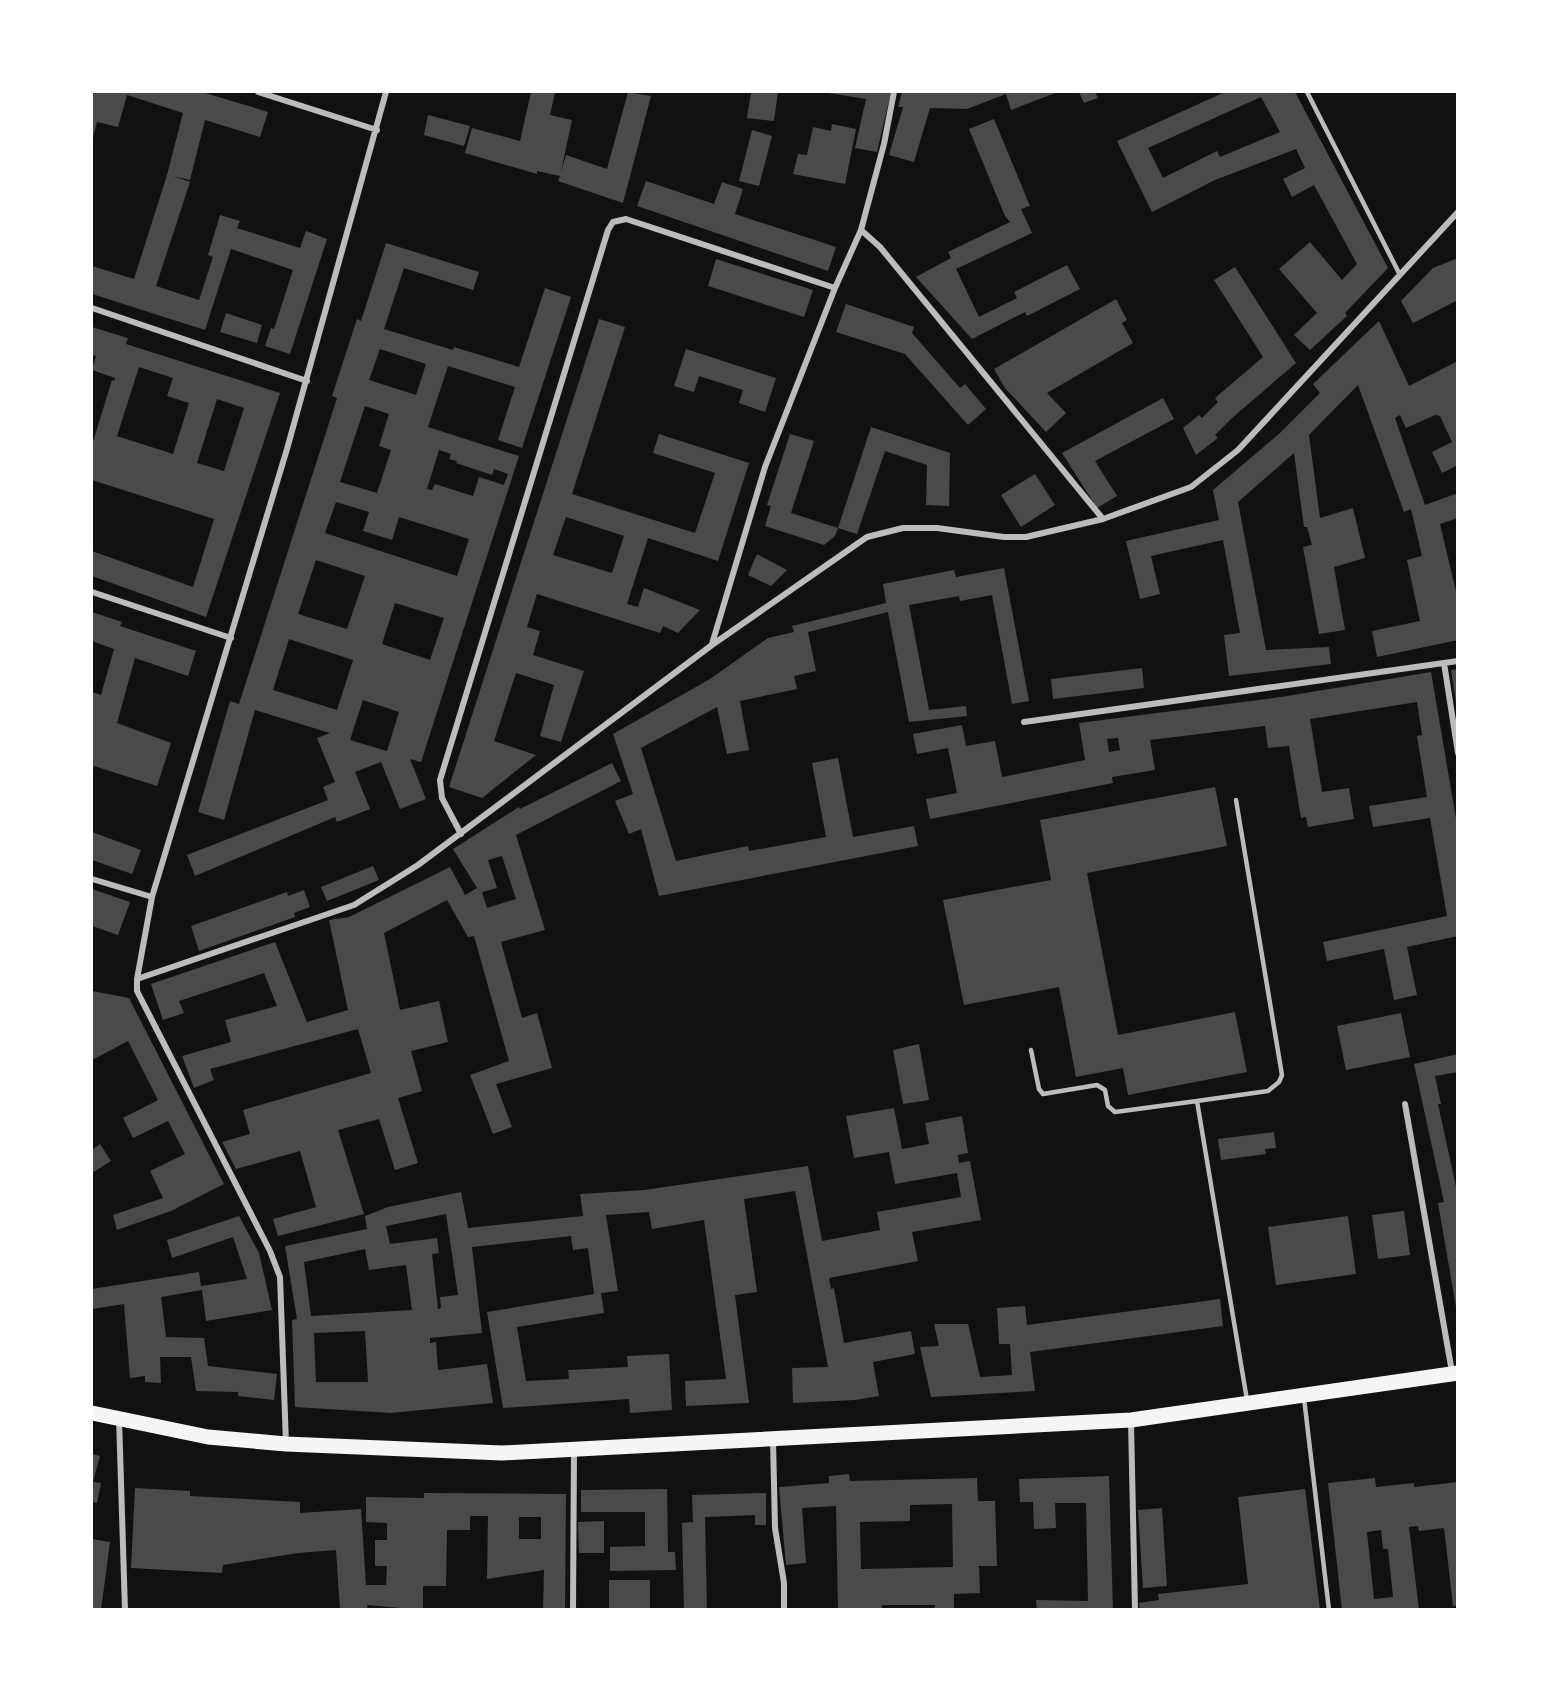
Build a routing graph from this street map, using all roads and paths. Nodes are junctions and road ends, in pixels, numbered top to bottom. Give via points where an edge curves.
1 (258, 92) edge
2 (386, 92) edge
3 (894, 92) edge
4 (1307, 92) edge
5 (377, 130) junction
6 (1458, 212) edge
7 (861, 230) junction
8 (1399, 273) junction
9 (836, 288) junction
10 (92, 308) edge
11 (306, 381) junction
12 (1102, 519) junction
13 (92, 592) edge
14 (231, 639) junction
15 (712, 645) junction
16 (1458, 661) edge
17 (1444, 663) junction
18 (1024, 722) dead end
19 (1458, 753) edge
20 (1236, 800) dead end
21 (461, 834) junction
22 (92, 879) edge
23 (152, 897) junction
24 (137, 979) junction
25 (1031, 1050) dead end
26 (1197, 1101) junction
27 (1405, 1104) dead end
28 (1455, 1373) edge
29 (1304, 1395) junction
30 (1247, 1403) junction
31 (92, 1413) edge
32 (119, 1418) junction
33 (1131, 1420) junction
34 (773, 1440) junction
35 (286, 1444) junction
36 (574, 1451) junction
37 (125, 1610) edge
38 (573, 1610) edge
39 (784, 1610) edge
40 (1135, 1610) edge
41 (1329, 1610) edge

1 - 5 street
2 - 5 street
3 - 7 street
4 - 8 lane
5 - 11 street
6 - 8 street
7 - 9 street
7 - 12 street via 880,247
8 - 12 street via 1239,450 1191,487
9 - 15 street via 765,467
9 - 21 street via 626,219 613,222 440,780 441,798
10 - 11 street
11 - 14 street
12 - 15 street via 1026,537 937,528 903,528 867,537
13 - 14 street
14 - 23 street
15 - 21 street
16 - 17 street
17 - 18 street
17 - 19 street
20 - 26 lane via 1282,1076 1269,1091
21 - 24 street via 354,905
22 - 23 street
23 - 24 street
24 - 35 street via 137,991 280,1277
25 - 26 lane via 1042,1094 1097,1085 1105,1090 1108,1106 1114,1112
26 - 30 lane
27 - 28 street
28 - 29 main road
29 - 30 main road
29 - 41 lane
30 - 33 main road
31 - 32 main road
32 - 35 main road via 208,1437
32 - 37 street
33 - 34 main road
33 - 40 street
34 - 36 main road
34 - 39 street via 775,1528
35 - 36 main road via 502,1453
36 - 38 street

